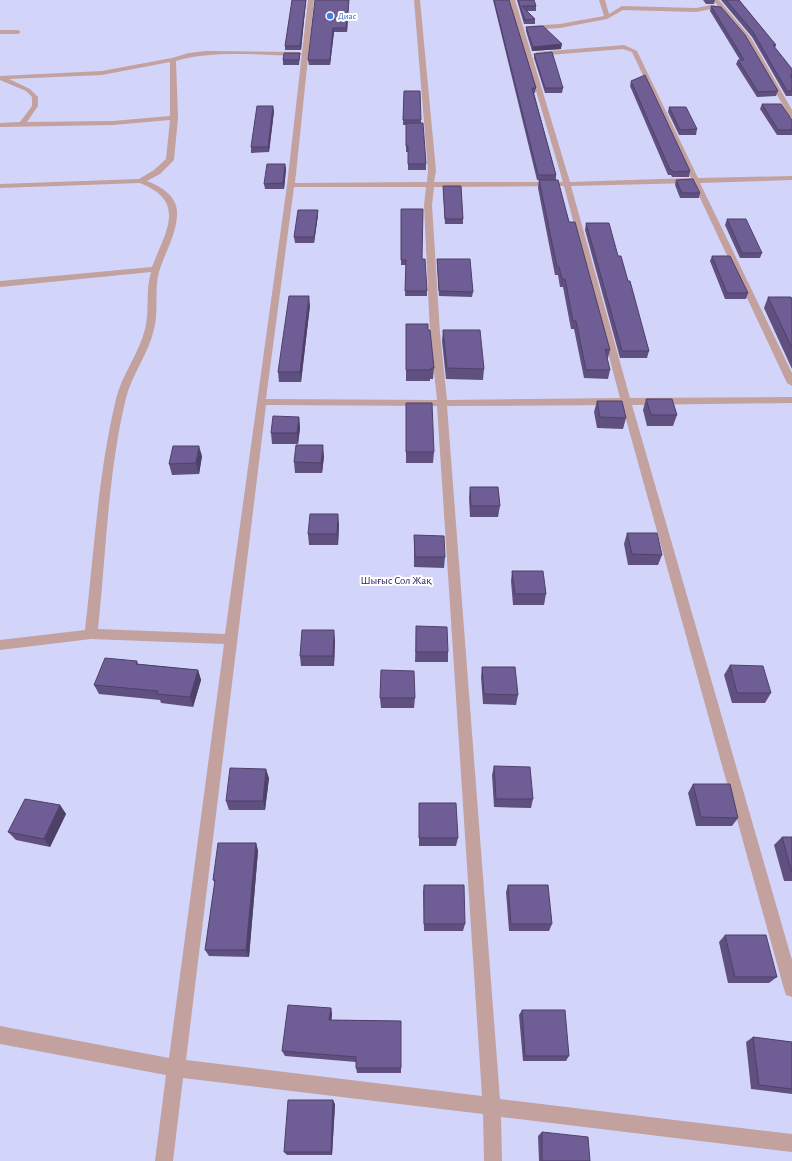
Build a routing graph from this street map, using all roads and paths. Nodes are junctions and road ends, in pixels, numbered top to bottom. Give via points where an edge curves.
1 (311, 0) edge
2 (417, 0) edge
3 (512, 0) edge
4 (602, 0) edge
5 (716, 0) edge
6 (721, 8) junction
7 (607, 17) junction
8 (520, 28) junction
9 (0, 32) edge
10 (18, 32) dead end
11 (305, 54) junction
12 (528, 55) junction
13 (173, 60) junction
14 (1, 78) edge
15 (792, 116) edge
16 (174, 118) junction
17 (22, 124) junction
18 (0, 125) edge
19 (792, 178) edge
20 (141, 181) junction
21 (696, 181) junction
22 (430, 184) junction
23 (568, 184) junction
24 (291, 185) junction
25 (0, 186) edge
26 (156, 269) junction
27 (0, 284) edge
28 (792, 383) edge
29 (792, 400) edge
30 (626, 401) junction
31 (261, 402) junction
32 (442, 403) junction
33 (92, 634) junction
34 (231, 639) junction
35 (0, 645) edge
36 (792, 989) edge
37 (0, 1035) edge
38 (176, 1068) junction
39 (492, 1106) junction
40 (792, 1143) edge
41 (164, 1161) edge
42 (493, 1161) edge

1 - 11 street
2 - 22 street via 432,171
3 - 8 street
4 - 7 street
5 - 6 street
6 - 7 street via 622,8
6 - 15 street via 748,38
7 - 8 street via 560,26
8 - 12 street
9 - 10 street
11 - 13 street via 206,53
11 - 24 street
12 - 21 street via 619,48 634,51
12 - 23 street
13 - 14 street via 102,73
13 - 16 street via 176,88
14 - 17 street via 28,90 35,96 35,106
16 - 17 street via 113,123
16 - 20 street via 170,160 157,172
17 - 18 street
19 - 21 street
20 - 25 street
20 - 26 street via 152,185 170,199 174,212 168,238
21 - 23 street
21 - 28 street
22 - 23 street
22 - 24 street
22 - 32 street via 428,204
23 - 30 street
24 - 31 street
26 - 27 street
26 - 33 street via 151,290 150,328 122,397 110,468
29 - 30 street
30 - 32 street
30 - 36 street
31 - 32 street
31 - 34 street
32 - 39 street
33 - 34 street
33 - 35 street
34 - 38 street
37 - 38 street
38 - 39 street
38 - 41 street
39 - 40 street
39 - 42 street

